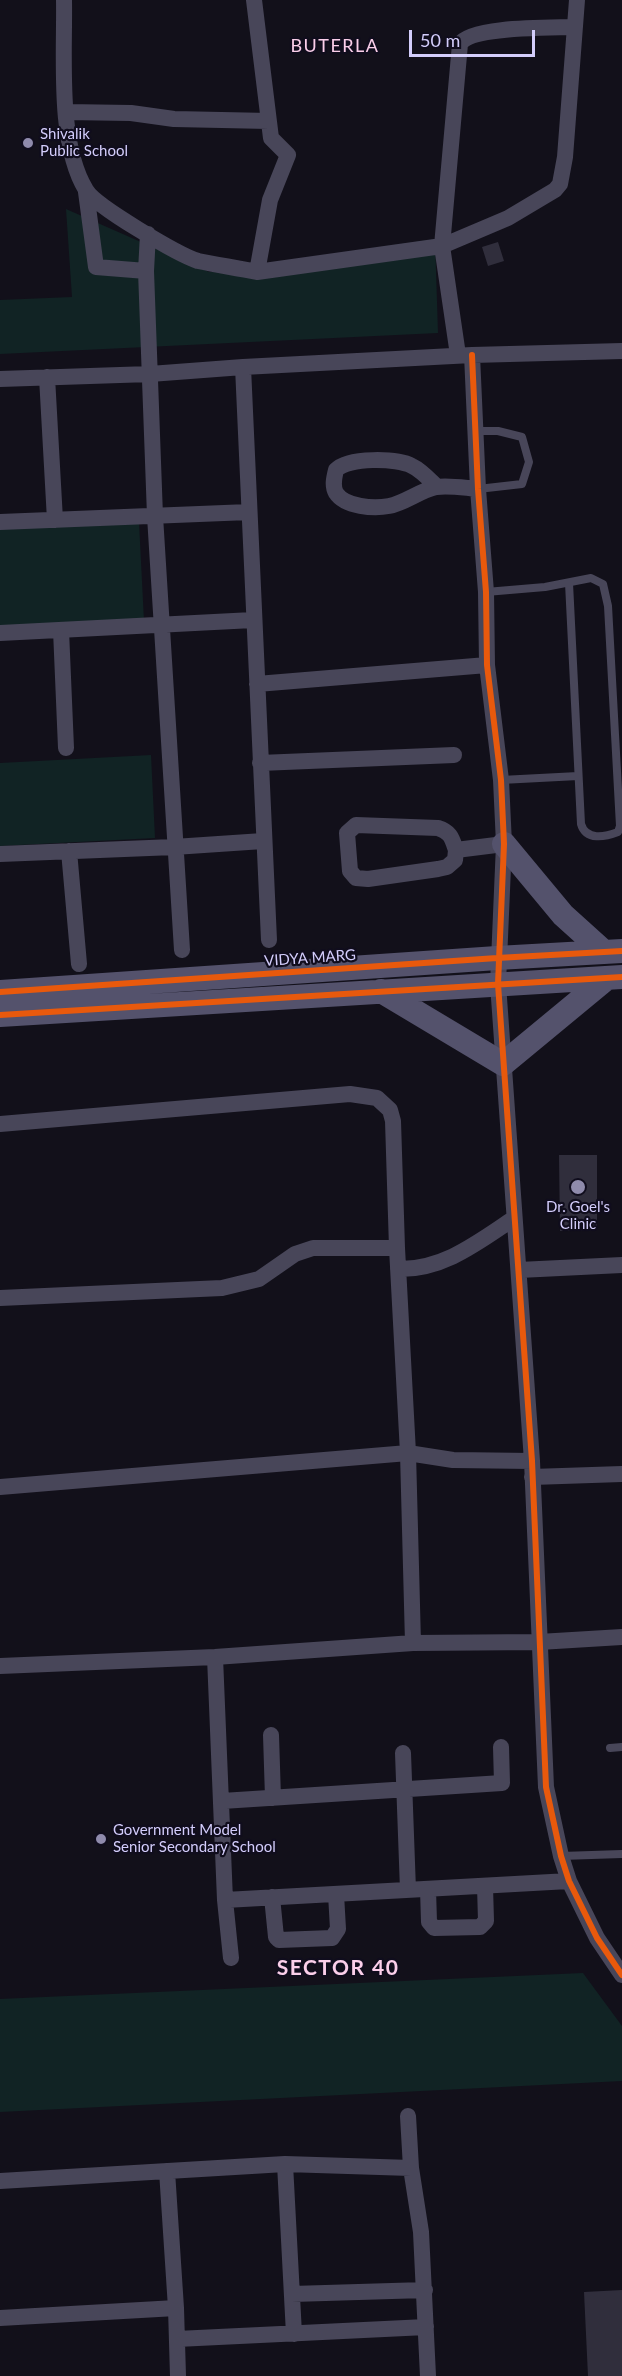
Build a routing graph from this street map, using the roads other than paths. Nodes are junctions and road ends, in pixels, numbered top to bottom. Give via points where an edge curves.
1 (64, 0) edge
2 (254, 0) edge
3 (577, 0) edge
4 (575, 27) junction
5 (66, 112) junction
6 (269, 121) junction
7 (86, 192) junction
8 (148, 234) junction
9 (442, 246) junction
10 (146, 271) junction
11 (257, 272) junction
12 (622, 351) edge
13 (465, 355) junction
14 (243, 367) junction
15 (150, 374) junction
16 (47, 377) junction
17 (0, 379) edge
18 (475, 431) junction
19 (437, 487) junction
20 (478, 489) junction
21 (249, 512) junction
22 (155, 516) junction
23 (55, 520) junction
24 (0, 522) edge
25 (569, 583) junction
26 (486, 592) junction
27 (253, 620) junction
28 (161, 625) junction
29 (61, 630) junction
30 (0, 633) edge
31 (487, 665) junction
32 (257, 684) junction
33 (66, 748) dead end
34 (454, 755) dead end
35 (260, 763) junction
36 (578, 776) junction
37 (501, 780) junction
38 (263, 841) junction
39 (504, 844) junction
40 (174, 848) junction
41 (69, 850) junction
42 (456, 850) junction
43 (0, 854) edge
44 (269, 940) dead end
45 (182, 950) dead end
46 (613, 952) edge
47 (497, 958) junction
48 (79, 964) dead end
49 (615, 978) edge
50 (498, 984) junction
51 (381, 991) junction
52 (0, 992) edge
53 (0, 1015) edge
54 (503, 1064) junction
55 (0, 1124) edge
56 (513, 1219) junction
57 (397, 1248) junction
58 (622, 1265) edge
59 (398, 1269) junction
60 (519, 1270) junction
61 (0, 1298) edge
62 (408, 1453) junction
63 (532, 1469) junction
64 (622, 1474) edge
65 (0, 1487) edge
66 (622, 1637) edge
67 (539, 1642) junction
68 (413, 1643) junction
69 (215, 1657) junction
70 (0, 1666) edge
71 (271, 1735) dead end
72 (501, 1747) dead end
73 (622, 1747) edge
74 (610, 1748) dead end
75 (403, 1753) dead end
76 (404, 1791) junction
77 (273, 1798) junction
78 (222, 1800) junction
79 (622, 1854) edge
80 (561, 1856) junction
81 (569, 1881) junction
82 (485, 1886) junction
83 (428, 1889) junction
84 (408, 1890) junction
85 (336, 1894) junction
86 (272, 1897) junction
87 (225, 1900) junction
88 (231, 1958) dead end
89 (622, 1975) edge
90 (408, 2116) dead end
91 (285, 2164) junction
92 (411, 2168) junction
93 (167, 2171) junction
94 (0, 2181) edge
95 (425, 2289) junction
96 (292, 2294) junction
97 (176, 2308) junction
98 (0, 2318) edge
99 (426, 2327) junction
100 (294, 2334) junction
101 (177, 2339) junction
102 (178, 2376) edge
103 (428, 2376) edge

1 - 5 street
2 - 6 street
3 - 4 street
4 - 9 street via 560,184 508,218
4 - 9 street via 481,32 464,38 460,44
5 - 6 street
5 - 7 street via 72,156
6 - 11 street via 271,138 288,155 270,200
7 - 8 street via 126,223
7 - 10 street via 96,267
8 - 10 street
8 - 11 street via 196,260
9 - 11 street
9 - 13 street
10 - 15 street
12 - 13 street
13 - 14 street
13 - 18 street
14 - 15 street
14 - 21 street
15 - 16 street
15 - 22 street
16 - 17 street
16 - 23 street
18 - 20 street
18 - 20 lane via 522,437 530,462 522,484
19 - 19 street via 402,502 375,507 348,502 336,493 333,483 336,470 345,464 399,460
19 - 20 street
20 - 26 street
21 - 22 street
21 - 27 street
22 - 23 street
22 - 28 street
23 - 24 street
25 - 26 lane
25 - 36 lane
25 - 36 lane via 591,578 603,584 606,592 618,765 618,832 597,837 583,830
26 - 31 street
27 - 28 street
27 - 32 street
28 - 29 street
28 - 40 street
29 - 30 street
29 - 33 street
31 - 32 street
31 - 37 street
32 - 35 street
34 - 35 street
35 - 38 street
36 - 37 lane
37 - 39 street
38 - 40 street
38 - 44 street
39 - 42 street
39 - 46 main road via 562,915
39 - 47 street
40 - 41 street
40 - 45 street
41 - 43 street
41 - 48 street
42 - 42 street via 447,867 356,878 350,871 347,833 356,825 438,828 452,836
46 - 47 main road, VIDYA MARG
47 - 50 street
47 - 52 main road, VIDYA MARG
49 - 50 main road
49 - 54 main road
50 - 51 main road
50 - 54 street
51 - 53 main road
51 - 54 main road
54 - 56 street
55 - 57 street via 350,1094 377,1098 390,1110 393,1121
56 - 59 street via 460,1254 414,1269
56 - 60 street
57 - 59 street
57 - 61 street via 313,1248 295,1254 259,1279 222,1288
58 - 60 street
59 - 62 street
60 - 63 street
62 - 63 street
62 - 65 street
62 - 68 street
63 - 64 street
63 - 67 street
66 - 67 street
67 - 68 street
67 - 80 street via 546,1786
68 - 69 street
69 - 70 street
69 - 78 street
71 - 77 street
72 - 76 street via 502,1784
73 - 74 lane
75 - 76 street
76 - 77 street
76 - 84 street
77 - 78 street
78 - 87 street
79 - 80 lane
80 - 81 street
81 - 82 street
81 - 89 street via 597,1938
82 - 83 street
82 - 83 street via 486,1921 480,1927 434,1928 429,1922
83 - 84 street
84 - 85 street
85 - 86 street
85 - 86 street via 338,1929 332,1938 279,1940
86 - 87 street
87 - 88 street
90 - 92 street
91 - 92 street
91 - 93 street
91 - 96 street
92 - 95 street
93 - 94 street
93 - 97 street
95 - 96 street
95 - 99 street
96 - 100 street
97 - 98 street
97 - 101 street
99 - 100 street
99 - 103 street
100 - 101 street
101 - 102 street

